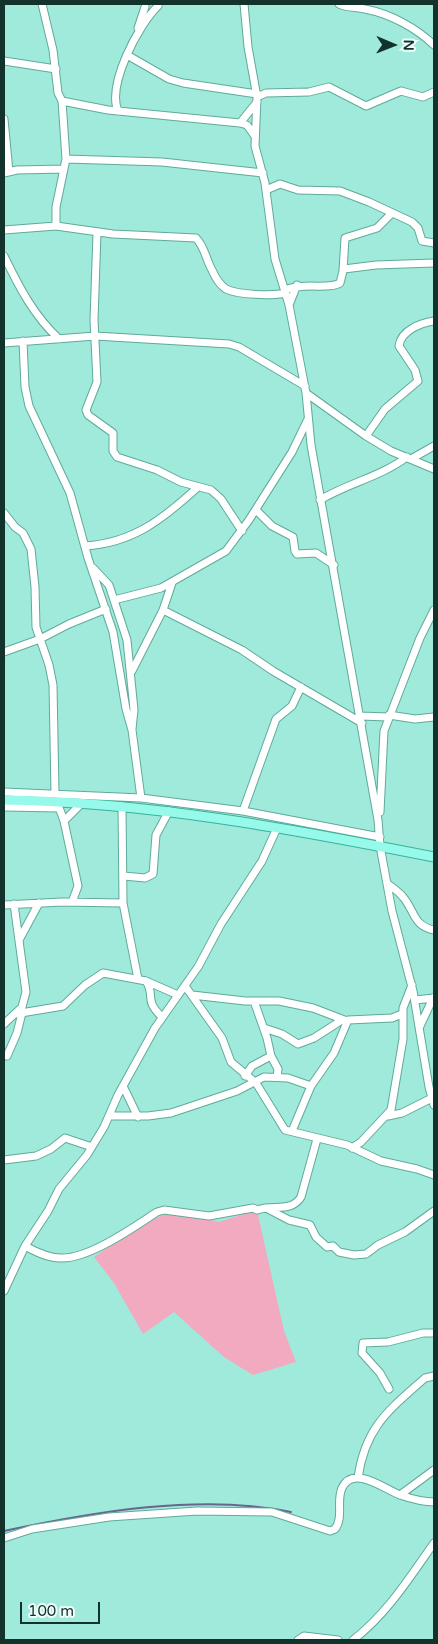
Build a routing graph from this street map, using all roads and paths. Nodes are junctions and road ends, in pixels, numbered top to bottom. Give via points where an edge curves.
1 (42, 4) edge
2 (244, 4) edge
3 (338, 4) edge
4 (143, 5) edge
5 (159, 5) edge
6 (357, 6) edge
7 (135, 39) junction
8 (434, 45) edge
9 (127, 55) junction
10 (4, 61) edge
11 (56, 69) junction
12 (434, 92) edge
13 (257, 95) junction
14 (62, 101) junction
15 (115, 103) junction
16 (108, 110) junction
17 (118, 111) junction
18 (4, 119) edge
19 (240, 123) junction
20 (255, 136) junction
21 (66, 159) junction
22 (64, 168) junction
23 (7, 172) edge
24 (263, 173) junction
25 (266, 190) junction
26 (392, 214) junction
27 (56, 226) junction
28 (4, 230) edge
29 (97, 233) junction
30 (434, 243) edge
31 (4, 256) edge
32 (434, 263) edge
33 (344, 270) junction
34 (297, 285) junction
35 (285, 291) junction
36 (289, 305) junction
37 (434, 321) edge
38 (95, 336) junction
39 (58, 339) junction
40 (23, 340) junction
41 (4, 342) edge
42 (306, 389) junction
43 (319, 403) junction
44 (308, 410) junction
45 (308, 418) junction
46 (366, 436) junction
47 (298, 441) junction
48 (311, 445) junction
49 (434, 446) edge
50 (409, 458) junction
51 (434, 469) edge
52 (198, 487) junction
53 (320, 500) junction
54 (256, 510) junction
55 (4, 513) edge
56 (242, 531) junction
57 (85, 546) junction
58 (334, 565) junction
59 (91, 566) junction
60 (172, 583) junction
61 (114, 600) junction
62 (106, 609) junction
63 (163, 610) junction
64 (434, 610) edge
65 (40, 639) junction
66 (4, 652) edge
67 (131, 674) junction
68 (301, 687) junction
69 (388, 716) junction
70 (434, 717) edge
71 (361, 720) junction
72 (132, 730) junction
73 (4, 792) edge
74 (141, 798) junction
75 (4, 800) edge
76 (57, 801) junction
77 (82, 803) junction
78 (122, 806) junction
79 (4, 807) edge
80 (169, 811) junction
81 (243, 811) junction
82 (378, 820) junction
83 (64, 821) junction
84 (277, 828) junction
85 (380, 842) junction
86 (434, 857) edge
87 (124, 876) junction
88 (388, 884) junction
89 (78, 891) junction
90 (72, 902) junction
91 (39, 903) junction
92 (86, 903) junction
93 (123, 903) junction
94 (14, 904) junction
95 (4, 905) edge
96 (434, 930) edge
97 (19, 940) junction
98 (138, 979) junction
99 (146, 980) junction
100 (412, 985) junction
101 (185, 986) junction
102 (192, 994) junction
103 (178, 995) junction
104 (434, 998) edge
105 (415, 1000) junction
106 (254, 1001) junction
107 (19, 1014) junction
108 (402, 1014) junction
109 (162, 1017) junction
110 (345, 1020) junction
111 (4, 1024) edge
112 (420, 1027) junction
113 (264, 1028) junction
114 (6, 1056) dead end
115 (270, 1056) junction
116 (243, 1074) junction
117 (277, 1077) junction
118 (256, 1083) junction
119 (123, 1086) junction
120 (311, 1086) junction
121 (237, 1091) junction
122 (433, 1102) edge
123 (110, 1116) junction
124 (388, 1116) junction
125 (138, 1117) junction
126 (292, 1131) junction
127 (317, 1139) junction
128 (92, 1147) junction
129 (352, 1148) junction
130 (4, 1160) edge
131 (434, 1174) edge
132 (265, 1207) junction
133 (434, 1210) edge
134 (25, 1246) junction
135 (4, 1292) edge
136 (434, 1333) edge
137 (434, 1376) edge
138 (389, 1389) dead end
139 (434, 1470) edge
140 (358, 1478) junction
141 (400, 1495) junction
142 (434, 1502) edge
143 (4, 1538) edge
144 (434, 1543) edge
145 (298, 1640) edge
146 (338, 1640) edge
147 (353, 1640) edge

1 - 11 street
2 - 13 street
3 - 6 street
4 - 5 street
4 - 7 street
5 - 7 street
6 - 8 street via 396,19
7 - 9 street
9 - 13 street via 169,79
9 - 15 street via 120,72
10 - 11 street
11 - 14 street
12 - 13 street via 423,97 401,91 366,106 329,87 309,92
13 - 19 street
13 - 20 street
14 - 16 street
14 - 21 street
15 - 16 street
15 - 17 street
16 - 17 street
17 - 19 street
18 - 23 street
19 - 20 street via 247,125
20 - 24 street
21 - 22 street
21 - 24 street via 162,162
22 - 23 street
22 - 27 street via 56,207
24 - 25 street
25 - 26 street via 280,184 298,190 340,191
25 - 35 street via 274,259
26 - 30 street via 412,222 418,228 422,241
26 - 33 street via 377,228 345,238
27 - 28 street
27 - 29 street
29 - 35 street via 196,238 225,288 270,295
29 - 38 street
31 - 39 street via 42,324
32 - 33 street via 376,265
33 - 34 street via 336,285
34 - 35 street
34 - 36 street
35 - 36 street
36 - 42 street
37 - 46 street via 419,324 402,337 400,346 418,375 418,381 385,409
38 - 39 street
38 - 42 street via 235,345
38 - 52 street via 97,382 86,410 88,415 113,433 115,456
39 - 40 street
40 - 41 street
40 - 57 street via 29,406 70,493
42 - 43 street
42 - 44 street
43 - 44 street
43 - 46 street
44 - 45 street
45 - 47 street
45 - 48 street
46 - 50 street
47 - 48 street
47 - 54 street
48 - 53 street
49 - 50 street
50 - 51 street
50 - 53 street via 386,472
52 - 56 street via 217,494
52 - 57 street via 134,535 110,544
53 - 58 street
54 - 56 street
54 - 58 street via 272,526 293,537 297,554 316,553
55 - 65 street via 23,533 31,549 36,627
56 - 60 street via 221,555
57 - 59 street
58 - 71 street
59 - 61 street via 110,585
59 - 62 street
60 - 61 street
60 - 63 street
61 - 67 street via 126,640
62 - 65 street
62 - 72 street
63 - 67 street
63 - 68 street via 235,646
64 - 69 street
65 - 66 street
65 - 76 street via 50,665 53,685
67 - 72 street
68 - 71 street
68 - 81 street via 292,706 276,719
69 - 70 street
69 - 71 street
69 - 82 street via 382,744
71 - 82 street
72 - 74 street
73 - 76 street
74 - 76 street
74 - 81 street
75 - 76 main road
76 - 77 main road
76 - 79 street
76 - 83 street
77 - 78 main road
77 - 83 street
78 - 80 main road
78 - 87 street
80 - 84 main road
80 - 87 street via 156,835 153,874 146,878
81 - 85 street
82 - 85 street
83 - 89 street
84 - 85 main road
84 - 101 street via 262,861
85 - 86 main road
85 - 88 street
87 - 93 street
88 - 96 street via 403,896 419,924
88 - 100 street
89 - 90 street
89 - 92 street
90 - 91 street
90 - 92 street
91 - 94 street
91 - 97 street
92 - 93 street
93 - 98 street
94 - 95 street
94 - 97 street
97 - 107 street via 26,992
98 - 99 street
98 - 107 street via 113,973 99,974 63,1006
99 - 103 street
99 - 109 street via 151,1006
100 - 105 street
100 - 108 street
101 - 102 street
101 - 103 street
102 - 106 street
102 - 116 street via 222,1038 231,1062
103 - 109 street
104 - 105 street
104 - 112 street
105 - 112 street
106 - 110 street via 279,1001 313,1008
106 - 113 street
107 - 111 street
107 - 114 street via 17,1034
108 - 110 street via 392,1018
108 - 124 street via 401,1056
109 - 119 street
110 - 113 street via 298,1044
110 - 120 street via 334,1053
112 - 122 street
113 - 115 street
115 - 116 street
115 - 117 street via 278,1069
116 - 118 street
116 - 121 street via 242,1085
117 - 118 street via 264,1077
117 - 120 street
118 - 121 street
118 - 126 street via 283,1128
119 - 123 street
119 - 125 street
120 - 126 street
121 - 125 street via 171,1113
122 - 124 street
123 - 125 street
123 - 128 street
124 - 129 street
126 - 127 street
127 - 129 street
127 - 132 street via 297,1204
128 - 130 street via 65,1138 36,1156
128 - 134 street via 59,1189
129 - 131 street via 381,1161
132 - 133 street via 289,1220 310,1225 327,1246 354,1256 366,1254 395,1238
132 - 134 street via 209,1216 173,1210 157,1212 89,1250 64,1258 48,1256
134 - 135 street
136 - 138 street via 363,1343 362,1353
137 - 140 street via 426,1378 373,1428
139 - 141 street
140 - 141 street
140 - 143 street via 342,1488 339,1521 330,1531 272,1512 197,1511 109,1517 32,1529
141 - 142 street
144 - 147 street via 407,1584
145 - 146 street via 304,1636

